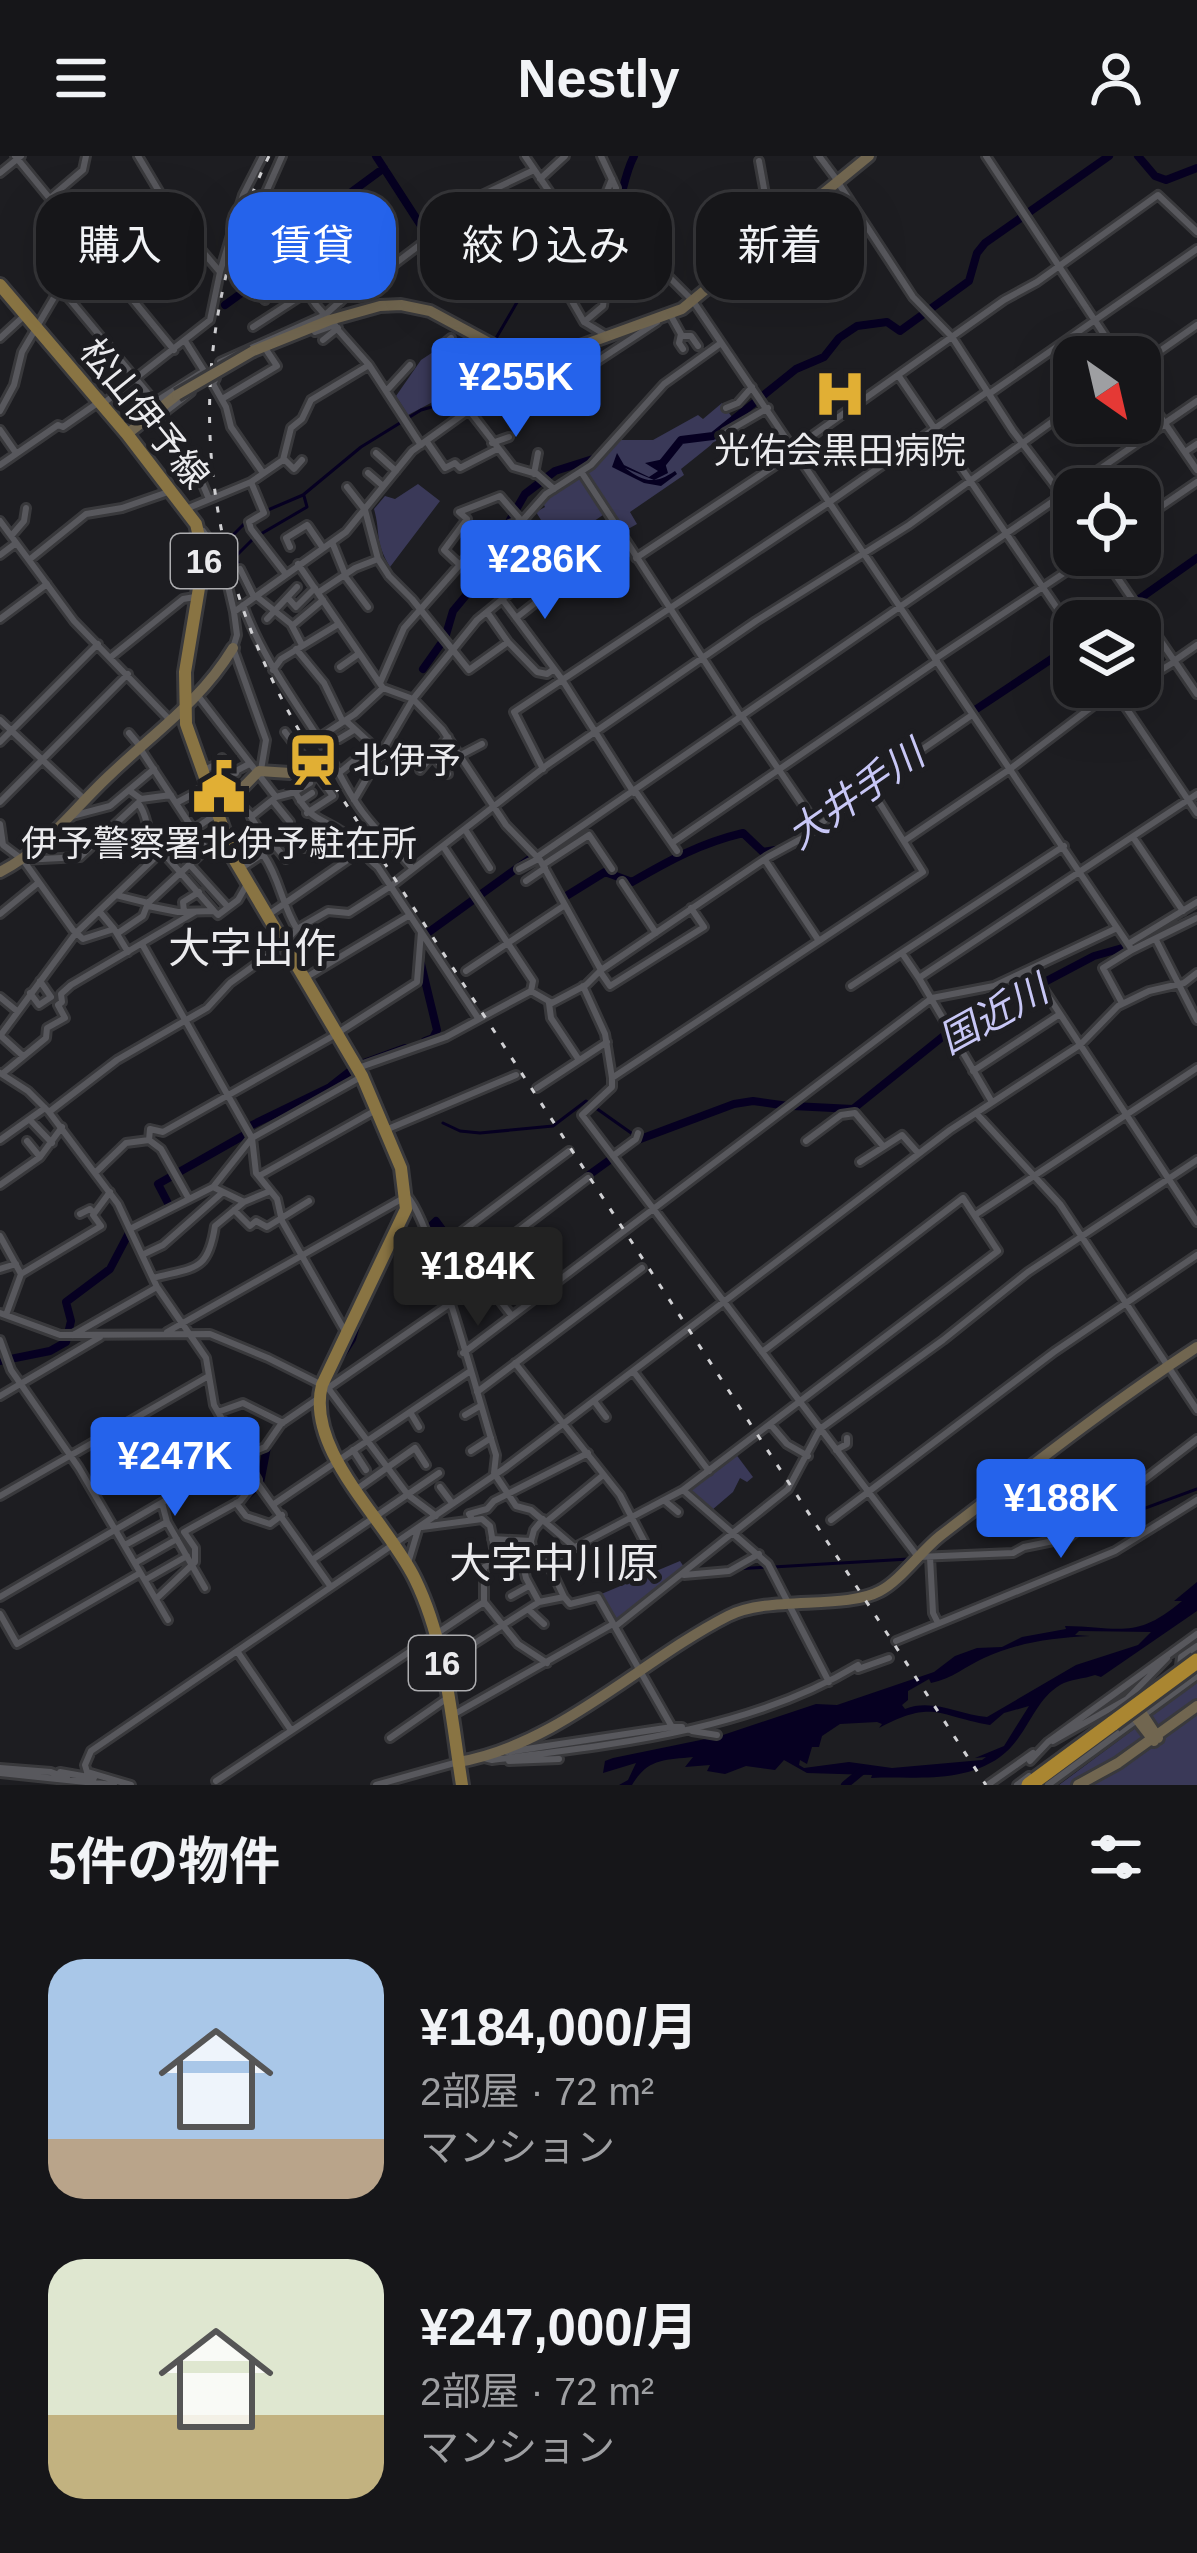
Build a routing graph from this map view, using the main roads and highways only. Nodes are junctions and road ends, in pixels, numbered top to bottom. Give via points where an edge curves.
1 (869, 156) edge
2 (0, 285) edge
3 (127, 434) junction
4 (233, 647) road end
5 (184, 711) junction
6 (307, 764) road end
7 (224, 809) junction
8 (0, 872) edge
9 (1197, 1347) edge
10 (1194, 1659) edge
11 (1197, 1709) edge
12 (1140, 1717) road end
13 (1155, 1738) junction
14 (458, 1764) junction
15 (462, 1785) edge
16 (1032, 1785) edge
17 (1078, 1785) edge

1 - 3 main road, bridge via 665,317 550,357 519,359 417,307 380,306 253,351
2 - 3 main road, 松山伊予線 / 16
3 - 5 main road, 松山伊予線 / 16 via 196,524 204,551
4 - 5 main road
5 - 7 main road, 松山伊予線 / 16
5 - 8 main road via 23,860
6 - 7 main road via 290,773 256,768
7 - 14 main road, 松山伊予線 / 16 via 228,846 360,1072 410,1205 322,1391 323,1432 408,1565 434,1632
9 - 14 main road via 879,1592 732,1614 504,1755
10 - 16 highway, bridge
11 - 13 main road
12 - 13 main road
13 - 17 main road
14 - 15 main road, 16

